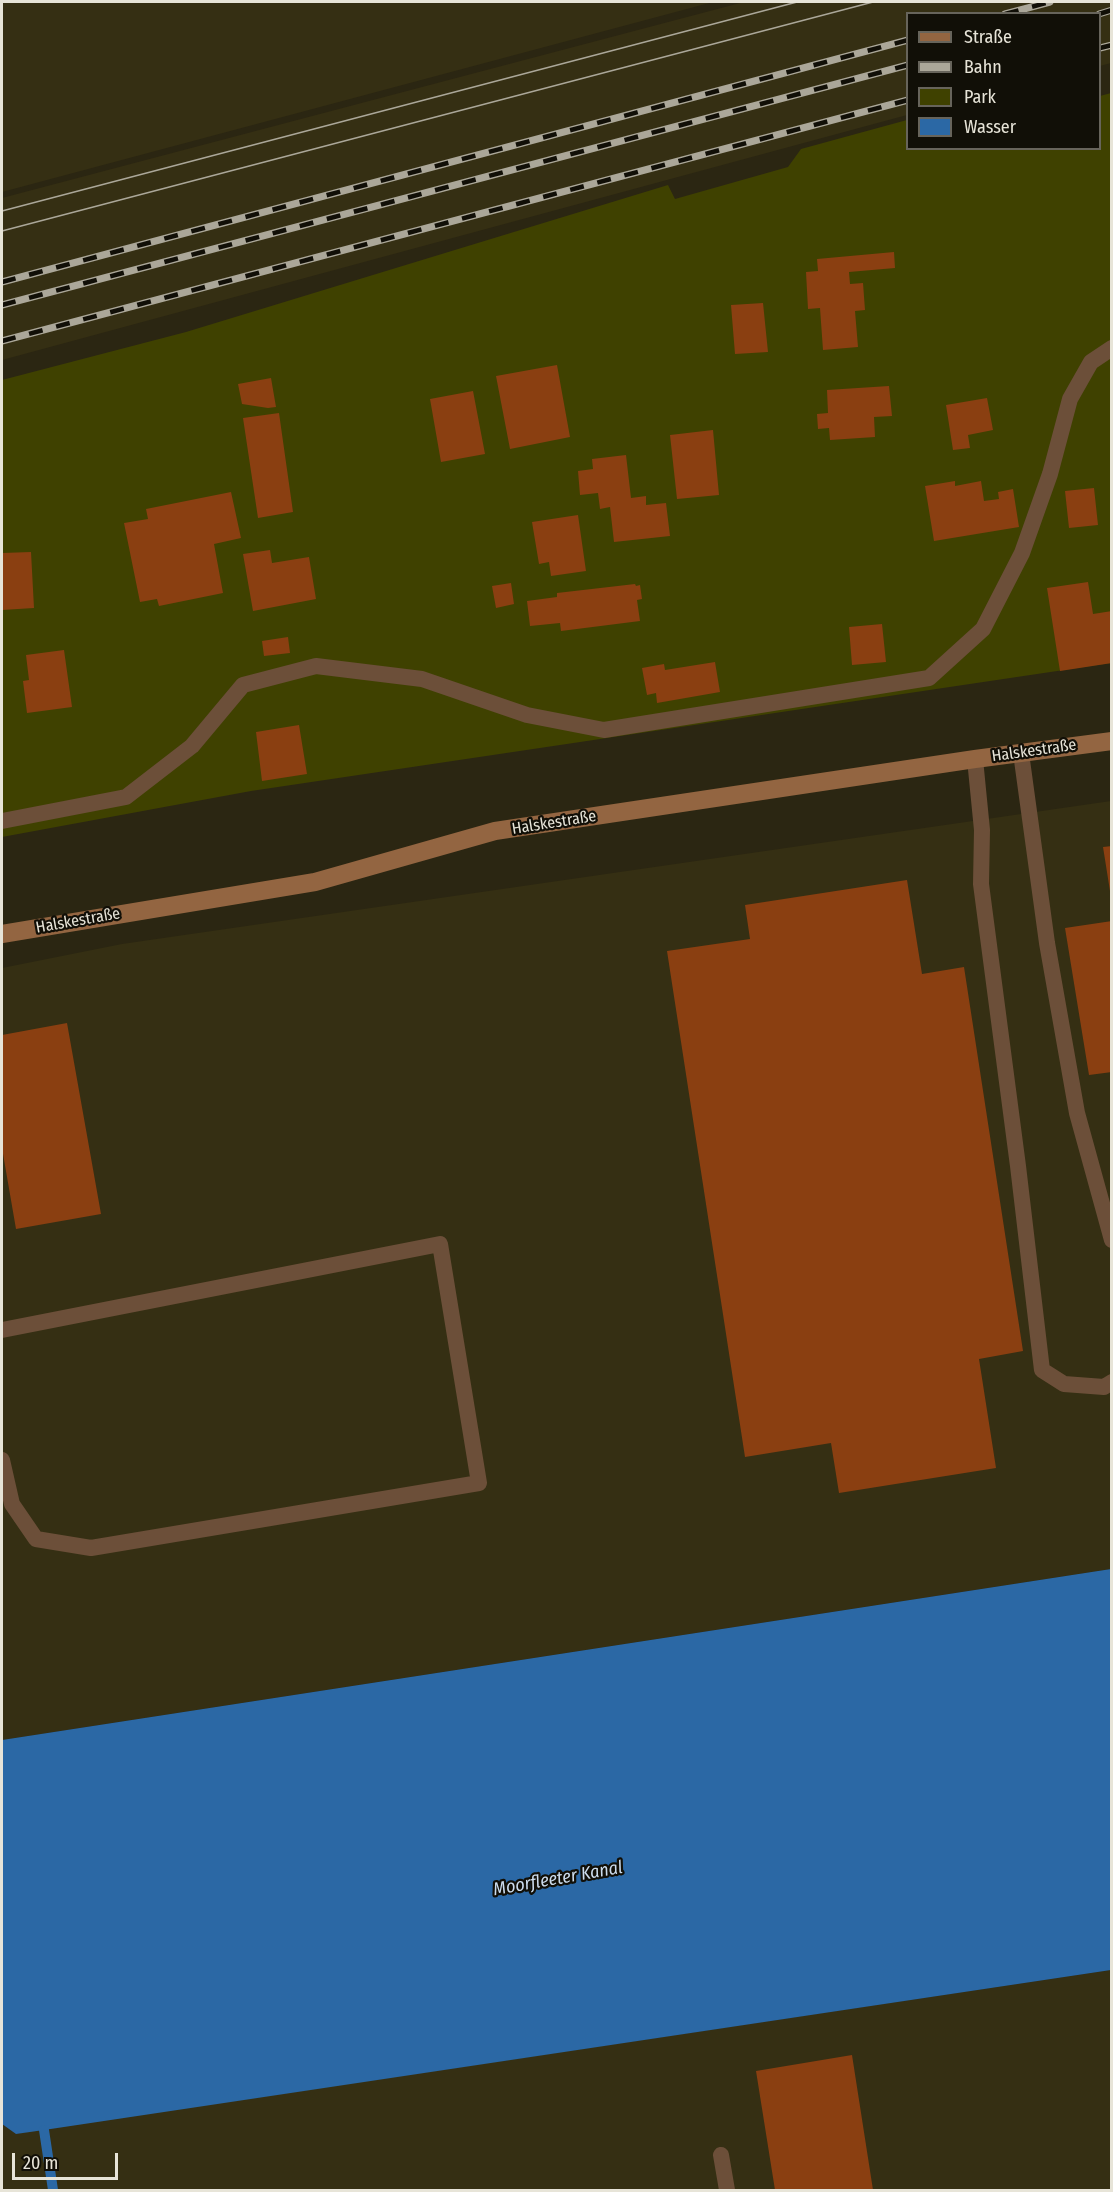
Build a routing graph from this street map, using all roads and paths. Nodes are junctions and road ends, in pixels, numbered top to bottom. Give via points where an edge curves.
1 (1112, 348) edge
2 (1112, 741) edge
3 (1021, 753) junction
4 (975, 759) junction
5 (2, 821) edge
6 (2, 934) edge
7 (1112, 1240) edge
8 (2, 1330) edge
9 (1112, 1382) edge
10 (2, 1460) edge
11 (721, 2155) dead end
12 (727, 2190) edge

1 - 5 lane via 1092,362 1070,399 1050,474 1022,553 983,629 929,678 604,730 527,716 422,679 316,666 243,685 192,746 126,797
2 - 3 street, Halskestraße
3 - 4 street, Halskestraße
3 - 7 lane via 1047,943 1077,1113
4 - 6 street, Halskestraße via 495,831 315,882
4 - 9 lane via 982,830 981,884 1042,1370 1064,1384 1104,1387
8 - 10 lane via 440,1244 479,1483 91,1548 36,1539 12,1504
11 - 12 lane

